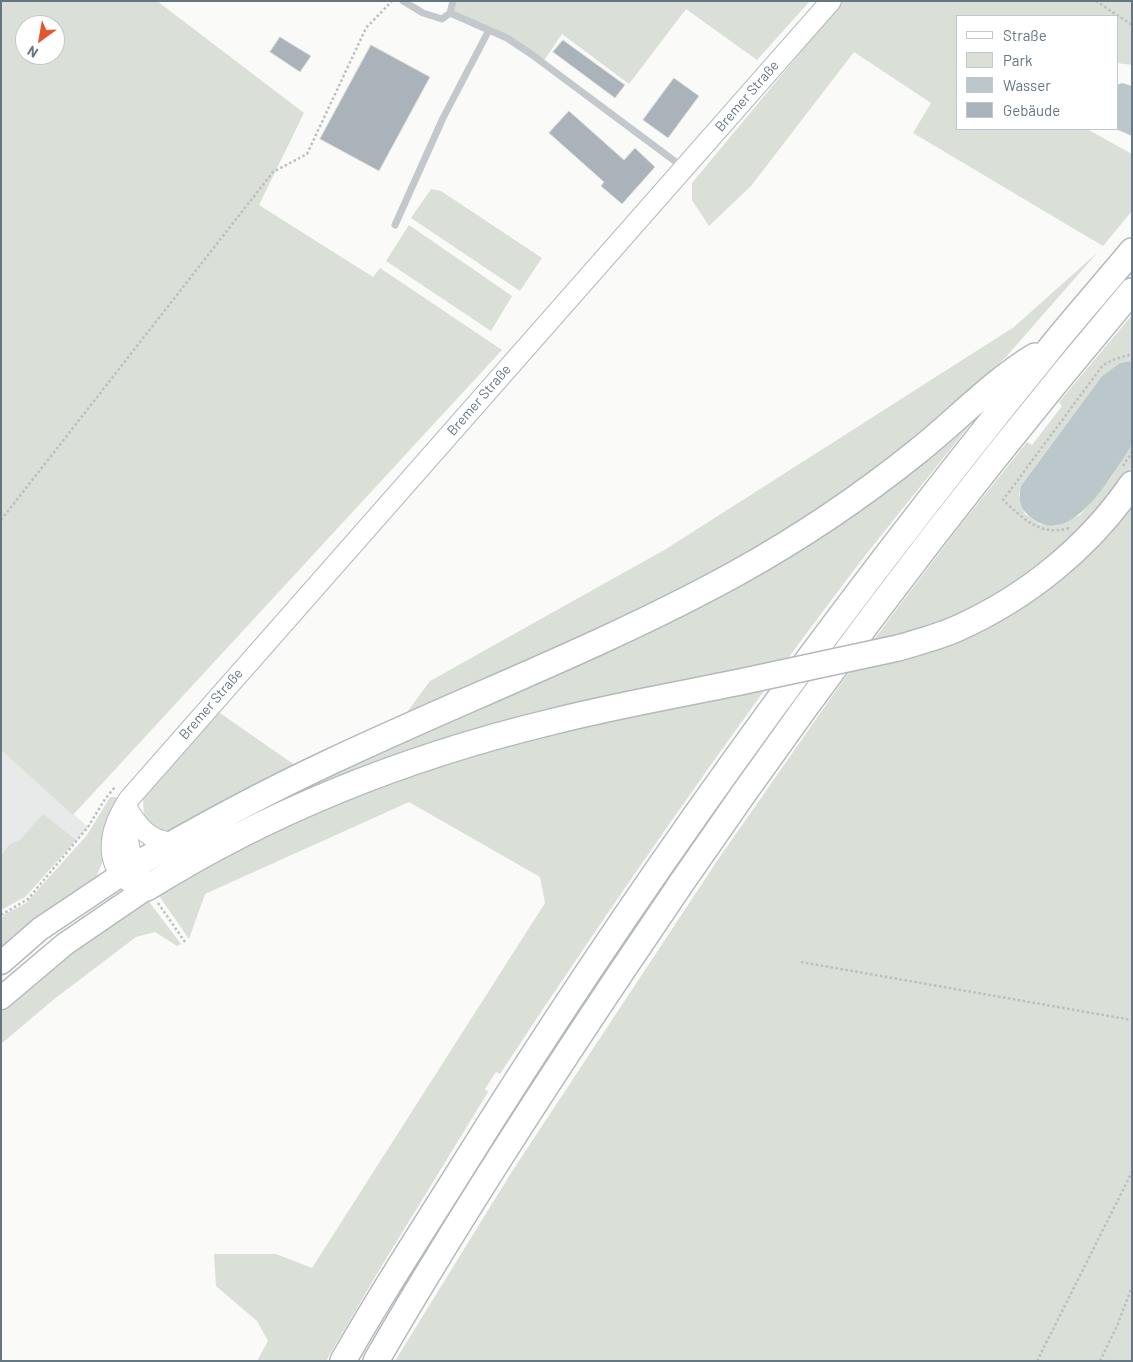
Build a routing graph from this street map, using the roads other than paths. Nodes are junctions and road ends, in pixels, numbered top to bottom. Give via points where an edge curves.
1 (402, 1) edge
2 (453, 1) edge
3 (831, 1) edge
4 (450, 13) junction
5 (489, 30) junction
6 (684, 168) junction
7 (395, 225) dead end
8 (1132, 251) edge
9 (1132, 290) edge
10 (1050, 348) junction
11 (1127, 475) edge
12 (128, 805) junction
13 (173, 843) junction
14 (127, 870) junction
15 (147, 888) junction
16 (1, 963) edge
17 (1, 998) edge
18 (343, 1361) edge
19 (376, 1361) edge

1 - 4 lane via 423,13 442,18
2 - 4 lane
3 - 6 main road, Bremer Straße
4 - 5 lane
5 - 6 lane via 531,54
5 - 7 lane via 443,118
6 - 12 main road, Bremer Straße via 158,764
8 - 10 highway
9 - 19 highway via 1012,435 947,520 796,720 697,859 450,1236
10 - 13 highway via 1011,370 873,486 739,572 586,648 328,763
10 - 18 highway via 952,471 681,835 505,1100
11 - 15 highway, bridge via 1118,504 1076,549 1021,594 956,629 898,648 550,722 426,758 276,818
12 - 13 main road via 141,830 163,842
12 - 14 main road
13 - 14 highway
14 - 15 main road
14 - 16 main road via 40,929
15 - 17 main road via 65,944

